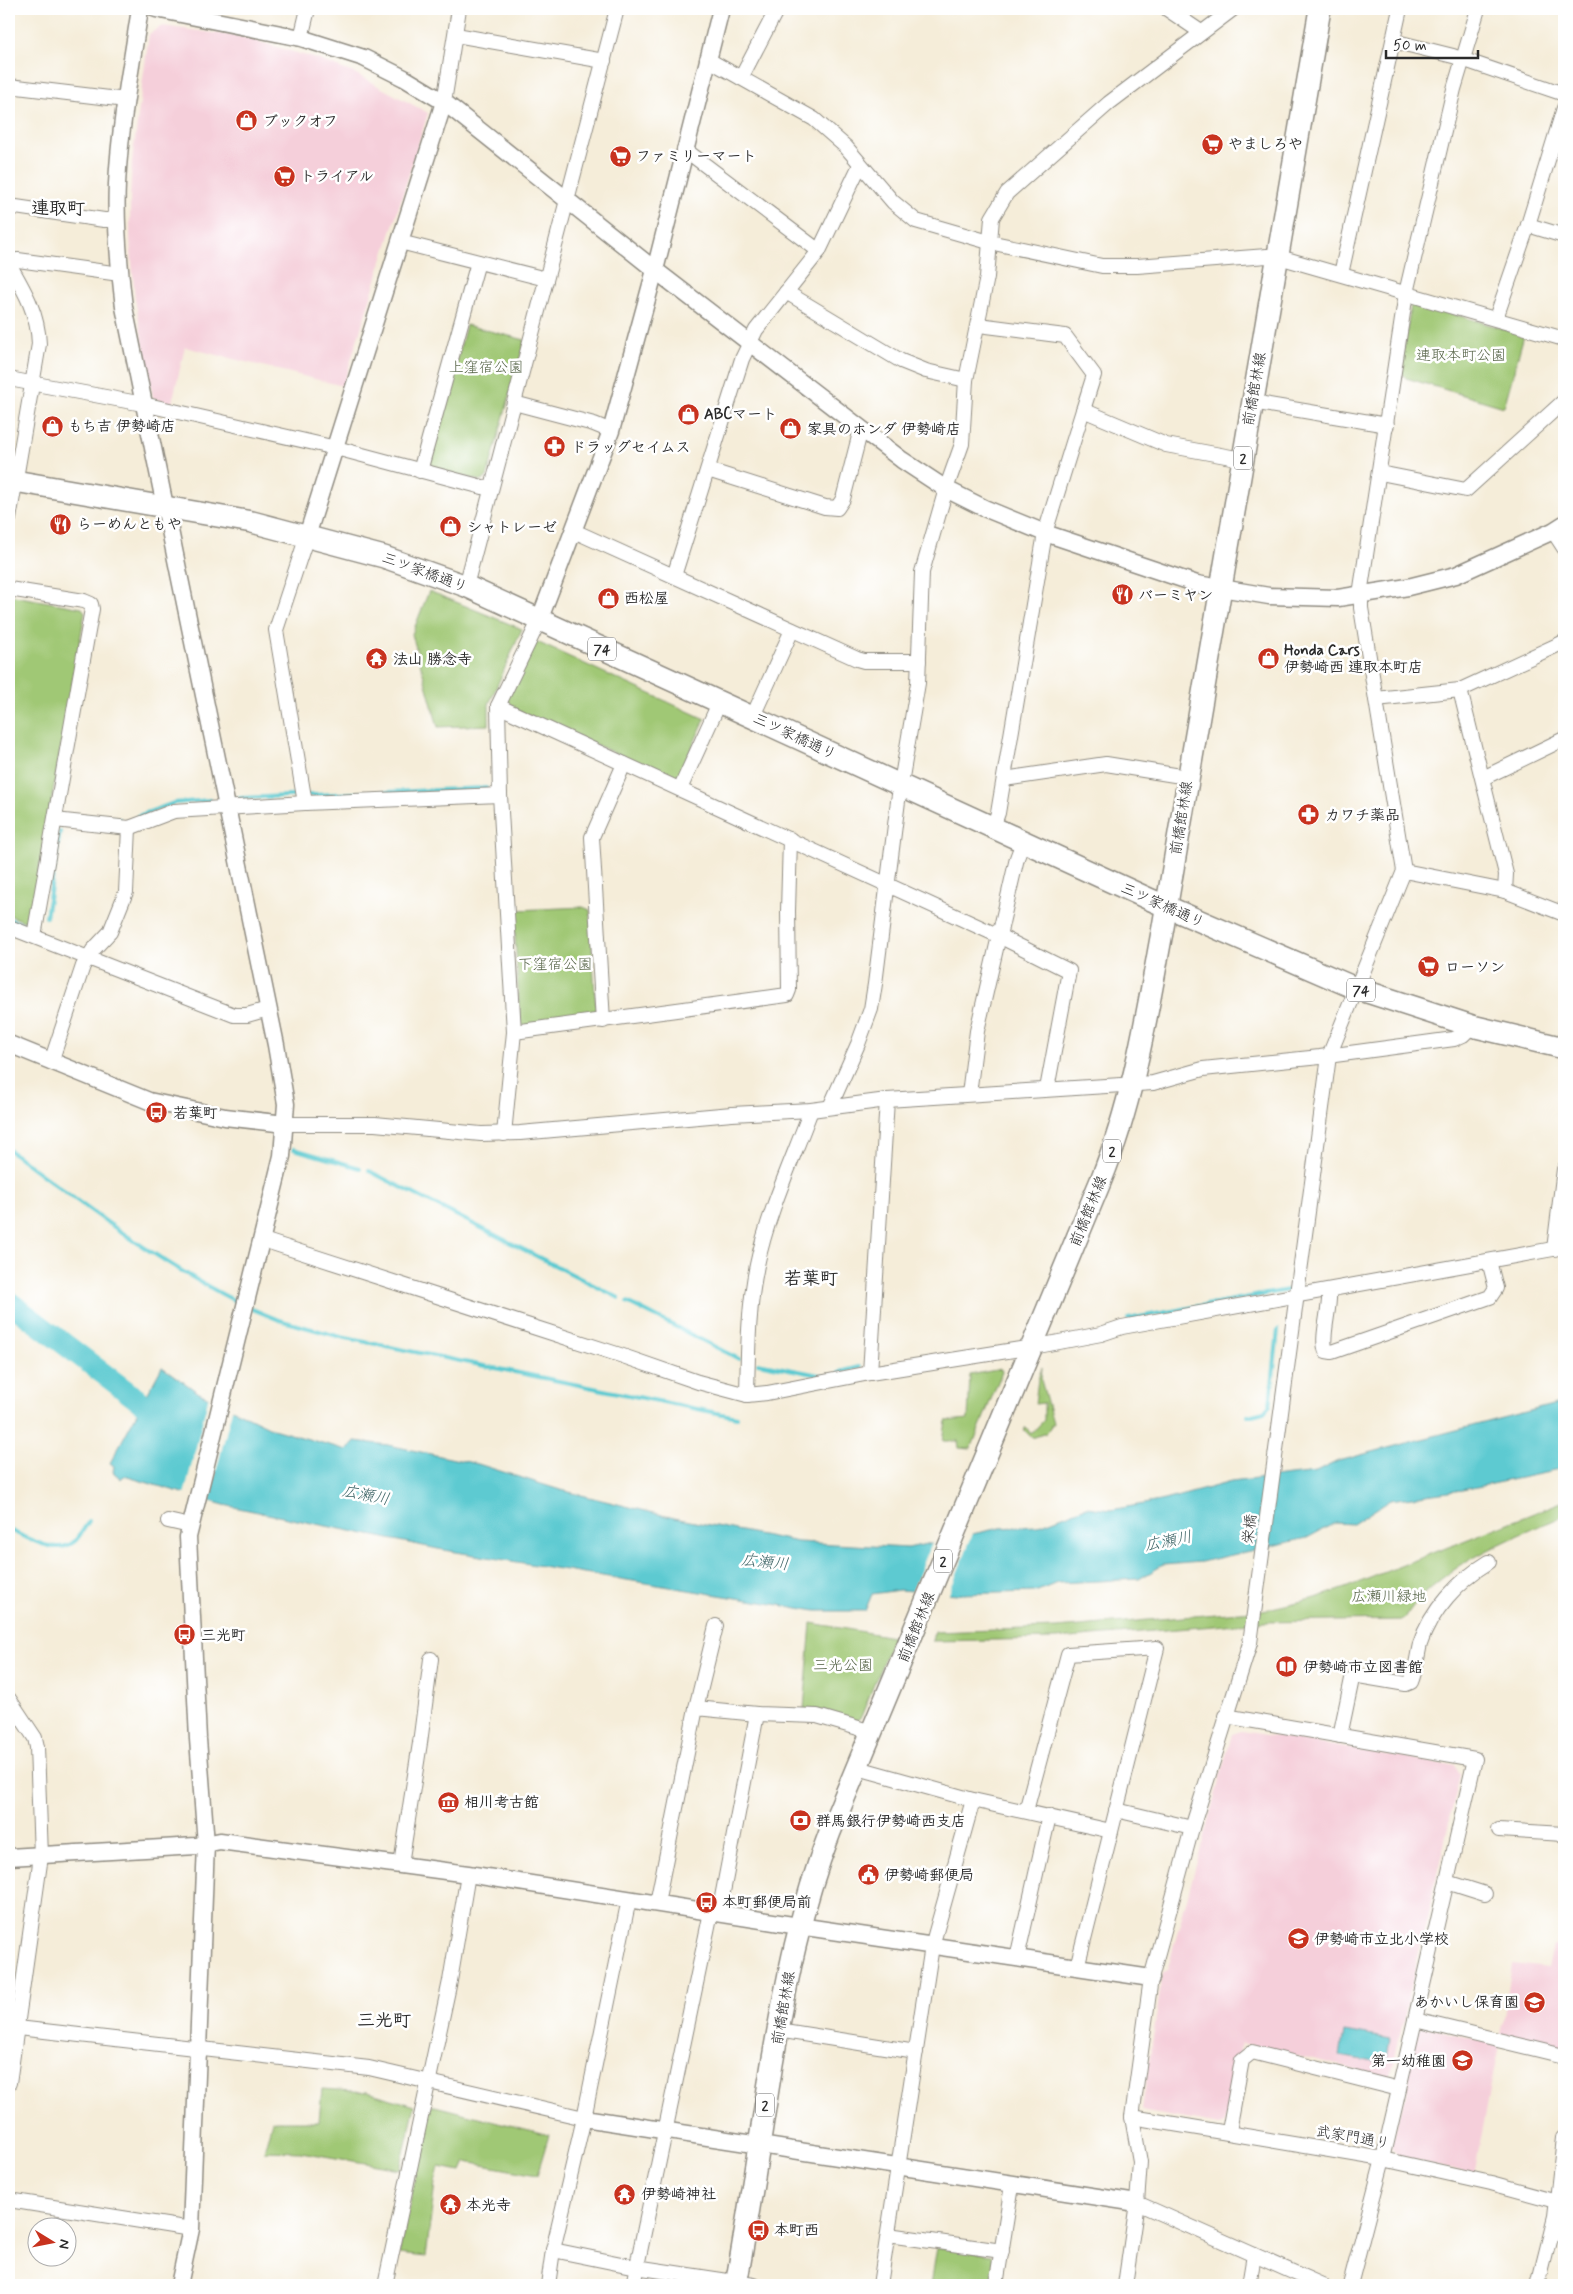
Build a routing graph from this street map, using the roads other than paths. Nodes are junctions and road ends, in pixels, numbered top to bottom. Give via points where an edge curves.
1 (140, 9) edge
2 (156, 9) edge
3 (308, 9) edge
4 (459, 9) edge
5 (617, 9) edge
6 (720, 9) edge
7 (777, 9) edge
8 (1167, 9) edge
9 (1233, 9) edge
10 (1320, 9) edge
11 (1400, 9) edge
12 (1478, 9) edge
13 (1201, 32) junction
14 (456, 35) junction
15 (301, 38) junction
16 (1393, 40) junction
17 (708, 59) junction
18 (1462, 59) junction
19 (604, 61) junction
20 (741, 78) junction
21 (9, 86) edge
22 (1564, 94) edge
23 (126, 100) junction
24 (444, 102) junction
25 (1564, 108) edge
26 (1561, 130) edge
27 (684, 149) junction
28 (860, 165) junction
29 (567, 200) junction
30 (9, 206) edge
31 (117, 220) junction
32 (1528, 226) junction
33 (1564, 236) edge
34 (400, 242) junction
35 (989, 242) junction
36 (819, 251) junction
37 (1277, 257) junction
38 (9, 262) edge
39 (478, 262) junction
40 (655, 270) junction
41 (120, 274) junction
42 (1341, 274) junction
43 (546, 279) junction
44 (786, 292) junction
45 (1406, 293) junction
46 (1496, 318) junction
47 (978, 325) junction
48 (1564, 339) edge
49 (749, 343) junction
50 (9, 379) edge
51 (966, 380) junction
52 (32, 384) junction
53 (1564, 401) edge
54 (1252, 402) junction
55 (514, 403) junction
56 (143, 404) junction
57 (1083, 410) junction
58 (1387, 424) junction
59 (861, 429) junction
60 (611, 431) junction
61 (336, 448) junction
62 (1242, 459) junction
63 (708, 470) junction
64 (420, 471) junction
65 (1380, 473) junction
66 (12, 480) edge
67 (490, 489) junction
68 (946, 489) junction
69 (164, 507) junction
70 (9, 519) edge
71 (1559, 527) edge
72 (574, 530) junction
73 (1045, 533) junction
74 (307, 536) junction
75 (1564, 548) edge
76 (674, 576) junction
77 (466, 586) junction
78 (9, 589) edge
79 (1220, 589) junction
80 (1360, 596) junction
81 (539, 621) junction
82 (792, 630) junction
83 (1564, 642) edge
84 (918, 661) junction
85 (1460, 690) junction
86 (1376, 699) junction
87 (720, 701) junction
88 (498, 706) junction
89 (752, 716) junction
90 (1563, 743) edge
91 (624, 764) junction
92 (1187, 777) junction
93 (1004, 778) junction
94 (1483, 778) junction
95 (901, 785) junction
96 (680, 789) junction
97 (500, 795) junction
98 (305, 803) junction
99 (228, 808) junction
100 (55, 820) junction
101 (129, 828) junction
102 (993, 828) junction
103 (790, 839) junction
104 (1023, 842) junction
105 (1404, 871) junction
106 (888, 885) junction
107 (1505, 891) junction
108 (1166, 906) junction
109 (1564, 914) edge
110 (9, 927) edge
111 (34, 936) junction
112 (1000, 936) junction
113 (88, 958) junction
114 (1355, 988) junction
115 (268, 1009) junction
116 (602, 1021) junction
117 (1472, 1026) junction
118 (514, 1032) junction
119 (9, 1044) edge
120 (1564, 1048) edge
121 (1329, 1056) junction
122 (51, 1062) junction
123 (1132, 1084) junction
124 (1047, 1089) junction
125 (969, 1094) junction
126 (887, 1100) junction
127 (830, 1107) junction
128 (811, 1110) junction
129 (286, 1124) junction
130 (504, 1134) junction
131 (1564, 1169) edge
132 (263, 1240) junction
133 (1559, 1248) edge
134 (1488, 1261) junction
135 (1329, 1291) junction
136 (1296, 1296) junction
137 (1033, 1346) junction
138 (870, 1373) junction
139 (747, 1395) junction
140 (168, 1521) dead end
141 (191, 1522) junction
142 (1489, 1562) dead end
143 (716, 1626) dead end
144 (431, 1658) dead end
145 (9, 1699) edge
146 (696, 1708) junction
147 (757, 1714) junction
148 (1225, 1716) junction
149 (872, 1732) junction
150 (1340, 1736) junction
151 (858, 1768) junction
152 (973, 1800) junction
153 (1116, 1810) junction
154 (1026, 1811) junction
155 (1049, 1816) junction
156 (1192, 1828) junction
157 (1499, 1830) dead end
158 (1111, 1831) junction
159 (1564, 1834) edge
160 (206, 1844) junction
161 (41, 1856) junction
162 (9, 1857) edge
163 (401, 1864) junction
164 (468, 1874) junction
165 (1446, 1882) junction
166 (1485, 1894) dead end
167 (629, 1899) junction
168 (657, 1904) junction
169 (715, 1912) junction
170 (798, 1926) junction
171 (932, 1946) junction
172 (1017, 1958) junction
173 (1077, 1967) junction
174 (1151, 1978) junction
175 (1415, 2020) junction
176 (13, 2027) edge
177 (778, 2030) junction
178 (198, 2047) junction
179 (916, 2052) junction
180 (1564, 2056) edge
181 (429, 2081) junction
182 (9, 2082) edge
183 (1399, 2089) junction
184 (1132, 2117) junction
185 (584, 2118) junction
186 (666, 2130) junction
187 (1228, 2131) junction
188 (1564, 2138) edge
189 (759, 2144) junction
190 (1383, 2159) junction
191 (899, 2166) junction
192 (1012, 2185) junction
193 (9, 2200) edge
194 (1560, 2202) edge
195 (1137, 2204) junction
196 (191, 2230) junction
197 (888, 2235) junction
198 (553, 2250) junction
199 (1002, 2251) junction
200 (1254, 2255) junction
201 (636, 2267) junction
202 (742, 2284) edge
203 (179, 2285) edge
204 (385, 2285) edge
205 (548, 2285) edge
206 (633, 2285) edge
207 (880, 2285) edge
208 (996, 2285) edge
209 (1125, 2285) edge
210 (1249, 2285) edge
211 (1322, 2285) edge
212 (1350, 2285) edge
213 (1538, 2285) edge

1 - 23 street
2 - 15 street
3 - 15 street
4 - 14 street
5 - 19 street
6 - 17 street
7 - 20 street
8 - 13 street
9 - 13 street
10 - 37 main road, 前橋館林線 / 2
11 - 16 street
12 - 18 street
13 - 35 street via 1109,103 1006,193 992,218
14 - 19 street
14 - 24 street
15 - 24 street via 364,58
16 - 18 street
16 - 42 street
17 - 20 street
17 - 27 street
18 - 22 street
18 - 45 street
19 - 29 street
20 - 28 street via 814,119 846,147
21 - 23 street
23 - 31 street via 117,185
24 - 29 street
24 - 34 street
25 - 26 street
26 - 32 street
27 - 36 street
27 - 40 street
28 - 35 street via 893,202 916,221
28 - 36 street
29 - 40 street
29 - 43 street
30 - 31 street
31 - 41 street
32 - 33 street
32 - 46 street
34 - 39 street
34 - 61 street
35 - 37 street via 1102,266
35 - 47 street via 987,278
36 - 44 street
37 - 42 street
37 - 54 main road, 前橋館林線 / 2
38 - 41 street via 18,260
38 - 52 street via 36,319 39,344
39 - 43 street
39 - 64 street
40 - 49 street
40 - 60 street
41 - 56 street
42 - 45 street
43 - 55 street
44 - 49 street
44 - 51 street via 900,361
45 - 46 street
45 - 58 street
46 - 48 street
47 - 51 street
47 - 57 street via 1066,336 1094,374
49 - 59 street
49 - 63 street
50 - 52 street
51 - 68 street via 962,444
52 - 56 street
52 - 66 street
53 - 65 street via 1466,490
54 - 58 street
54 - 62 main road, 前橋館林線 / 2
55 - 60 street
55 - 67 street
56 - 61 street
56 - 69 street
57 - 62 street via 1166,445
57 - 73 street
58 - 65 street
59 - 63 street via 837,508
59 - 68 street
60 - 72 street
61 - 64 street
61 - 74 street
62 - 79 main road, 前橋館林線 / 2
63 - 76 street
64 - 67 street
65 - 80 street
66 - 69 main road, 三ツ家橋通り / 74
66 - 70 street
67 - 77 street
68 - 73 street
68 - 84 street via 922,572
69 - 74 main road, 三ツ家橋通り / 74 via 252,522
69 - 99 street
71 - 75 street
71 - 80 street via 1456,575
72 - 76 street
72 - 81 street
73 - 79 street via 1151,570
73 - 93 street
74 - 77 main road, 三ツ家橋通り / 74
74 - 98 street via 276,630
76 - 82 street
77 - 81 main road, 三ツ家橋通り / 74
78 - 100 street via 84,601 91,604 92,609
79 - 80 street via 1306,598
79 - 92 main road, 前橋館林線 / 2
80 - 86 street
81 - 87 main road, 三ツ家橋通り / 74
81 - 88 street
82 - 84 street via 864,661
82 - 89 street
83 - 85 street
84 - 95 street via 918,683
85 - 86 street
85 - 94 street
86 - 105 street
87 - 89 main road, 三ツ家橋通り / 74
87 - 96 street
88 - 91 street
88 - 97 street
89 - 95 main road, 三ツ家橋通り / 74
90 - 94 street
91 - 96 street
91 - 116 street via 592,837
92 - 93 street via 1106,764
92 - 108 main road, 前橋館林線 / 2
93 - 102 street
94 - 107 street via 1506,874
95 - 102 main road, 三ツ家橋通り / 74
95 - 106 street
96 - 103 street
97 - 98 street
97 - 118 street
98 - 99 street
99 - 101 street via 174,811
99 - 115 street
100 - 101 street
100 - 111 street
101 - 113 street via 126,892 110,932
102 - 104 main road, 三ツ家橋通り / 74
103 - 106 street
103 - 116 street via 787,995
104 - 108 main road, 三ツ家橋通り / 74
104 - 112 street
105 - 107 street
105 - 114 street, 栄橋
106 - 112 street
106 - 127 street via 871,1009
107 - 109 street
108 - 114 main road, 三ツ家橋通り / 74
108 - 123 main road, 前橋館林線 / 2
110 - 111 street
111 - 113 street
112 - 124 street via 1070,971
112 - 125 street via 973,1050
113 - 115 street via 234,1014 247,1015
113 - 122 street
114 - 117 main road, 三ツ家橋通り / 74
114 - 121 street, 栄橋
115 - 129 street via 284,1085
116 - 118 street
117 - 120 main road, 三ツ家橋通り / 74
117 - 121 street via 1463,1036 1454,1039
118 - 130 street
119 - 122 street
121 - 123 street via 1203,1069
121 - 136 street, 栄橋
122 - 129 street via 149,1101 225,1117
123 - 124 street
123 - 137 main road, 前橋館林線 / 2 via 1112,1152
124 - 125 street
125 - 126 street
126 - 127 street
126 - 138 street
127 - 128 street
128 - 130 street
128 - 139 street via 770,1218 757,1264 750,1315
129 - 130 street via 375,1124
129 - 132 street
131 - 133 street
132 - 139 street via 698,1382
132 - 141 street
133 - 134 street
134 - 135 street
134 - 135 street via 1496,1288 1490,1297 1332,1352 1326,1351 1324,1344
135 - 136 street
136 - 137 street
136 - 148 street, 栄橋 via 1254,1621
137 - 138 street
137 - 149 main road, 前橋館林線 / 2
138 - 139 street
140 - 141 street
141 - 160 street via 188,1548
142 - 150 street via 1457,1586 1442,1604 1421,1643 1411,1682 1352,1678
143 - 146 street
144 - 163 street
145 - 161 street via 35,1738 37,1747
146 - 147 street
146 - 168 street
147 - 149 street via 817,1716
147 - 169 street
148 - 150 street
148 - 156 street, 栄橋
149 - 151 main road, 前橋館林線 / 2
150 - 165 street via 1475,1759
151 - 152 street
151 - 170 main road, 前橋館林線 / 2 via 817,1866
152 - 154 street
152 - 171 street
153 - 154 street via 1157,1648 1068,1654
153 - 156 street
153 - 158 street
154 - 155 street
155 - 158 street
155 - 172 street
156 - 174 street, 栄橋
157 - 159 street
158 - 173 street
160 - 161 street
160 - 163 street via 220,1841
160 - 178 street
161 - 162 street
161 - 176 street
163 - 164 street
164 - 167 street
164 - 181 street
165 - 166 street
165 - 175 street
167 - 168 street
167 - 185 street
168 - 169 street
169 - 170 street
169 - 186 street
170 - 171 street
170 - 177 main road, 前橋館林線 / 2
171 - 172 street
171 - 179 street
172 - 173 street
173 - 174 street
174 - 184 street, 栄橋
175 - 180 street
175 - 183 street
176 - 178 street
176 - 182 street
177 - 179 street
177 - 189 main road, 前橋館林線 / 2
178 - 181 street via 369,2068
178 - 196 street
179 - 191 street
181 - 185 street
181 - 204 street
183 - 187 street via 1252,2052 1242,2060
183 - 190 street
184 - 187 street, 武家門通り
184 - 195 street, 栄橋 via 1140,2162
185 - 186 street
185 - 198 street
186 - 189 street
186 - 201 street
187 - 190 street, 武家門通り
188 - 194 street
189 - 191 street
189 - 202 main road, 前橋館林線 / 2
190 - 194 street, 武家門通り
190 - 212 street
191 - 192 street
191 - 197 street
192 - 195 street
192 - 199 street
193 - 196 street
194 - 213 street
195 - 200 street
195 - 209 street, 栄橋
196 - 203 street
197 - 199 street
197 - 207 street
198 - 201 street
198 - 205 street
199 - 208 street
200 - 210 street
200 - 211 street
201 - 202 street
201 - 206 street

